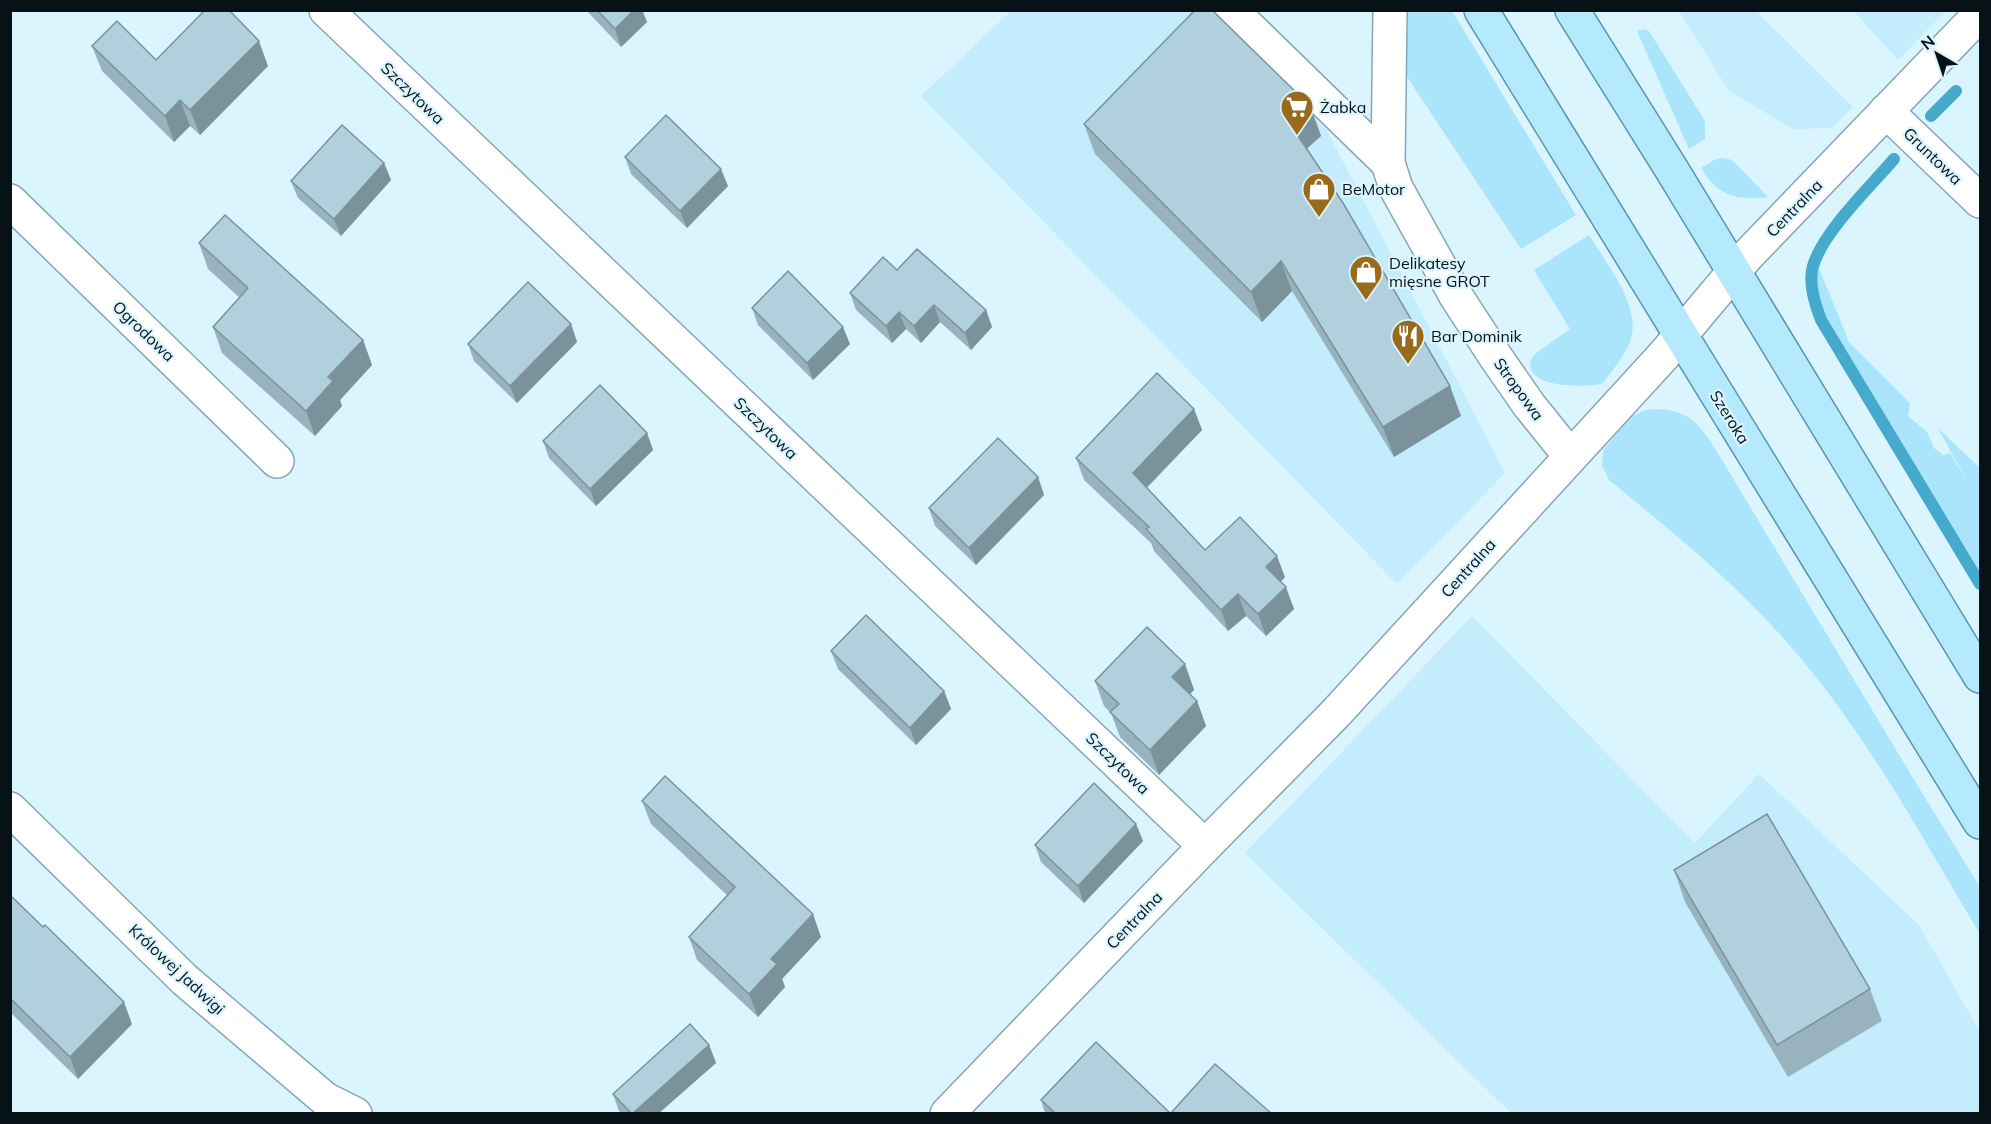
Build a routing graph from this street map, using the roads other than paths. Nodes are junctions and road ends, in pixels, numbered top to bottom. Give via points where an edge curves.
1 (326, 10) edge
2 (1231, 10) edge
3 (1390, 10) edge
4 (1481, 10) edge
5 (1572, 10) edge
6 (1980, 14) edge
7 (1265, 24) edge
8 (1886, 111) junction
9 (1388, 163) junction
10 (10, 201) edge
11 (1980, 201) edge
12 (1734, 272) junction
13 (1679, 336) junction
14 (1570, 456) junction
15 (277, 461) dead end
16 (1980, 676) edge
17 (10, 809) edge
18 (1980, 822) edge
19 (1205, 846) junction
20 (950, 1112) edge
21 (355, 1113) edge

1 - 19 street, Szczytowa
2 - 7 street, Stropowa
3 - 9 street
4 - 13 main road, Szeroka
5 - 12 main road
6 - 8 street, Centralna
7 - 9 street, Stropowa
8 - 11 street, Gruntowa
8 - 12 street, Centralna
9 - 14 street, Stropowa via 1404,205 1456,296 1512,381
10 - 15 street, Ogrodowa
12 - 13 street, Centralna
12 - 16 main road
13 - 14 street, Centralna
13 - 18 main road, Szeroka
14 - 19 street, Centralna via 1336,713
17 - 21 street, Królowej Jadwigi via 185,980 325,1100
19 - 20 street, Centralna

